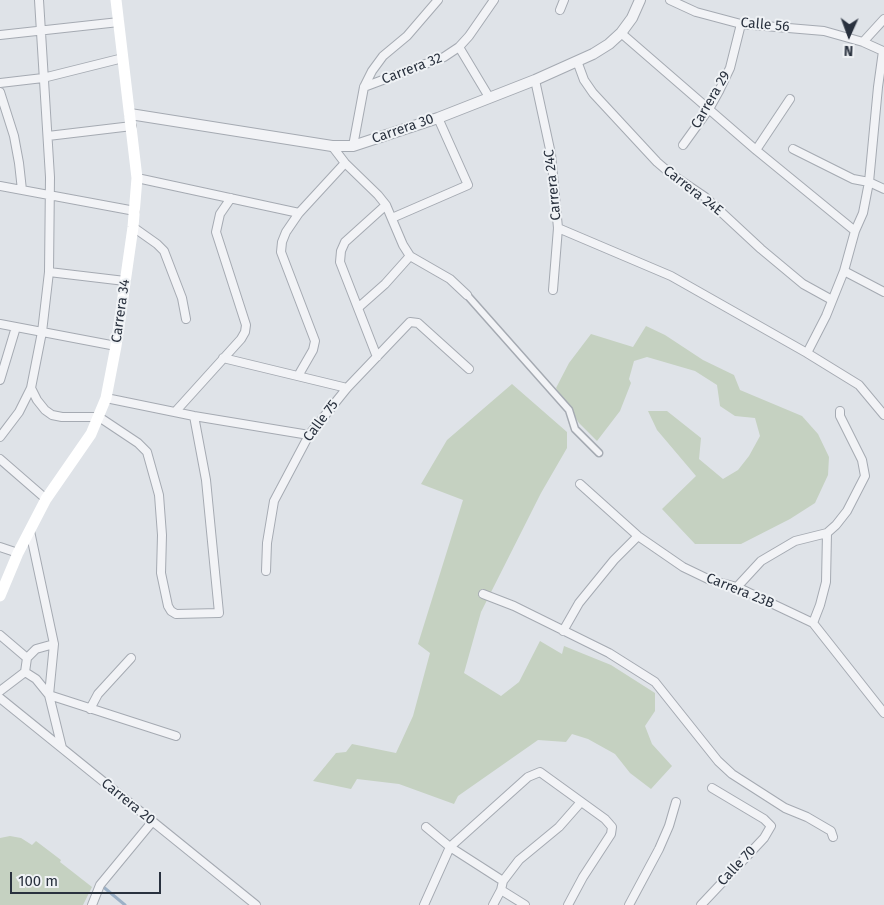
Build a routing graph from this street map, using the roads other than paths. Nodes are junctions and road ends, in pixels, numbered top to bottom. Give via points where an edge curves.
1 (38, 0) edge
2 (116, 0) edge
3 (438, 0) edge
4 (494, 0) edge
5 (564, 0) edge
6 (640, 0) edge
7 (670, 0) edge
8 (560, 10) dead end
9 (884, 19) edge
10 (119, 22) junction
11 (741, 24) junction
12 (40, 30) junction
13 (620, 33) junction
14 (0, 35) edge
15 (863, 42) junction
16 (459, 47) junction
17 (123, 58) junction
18 (577, 61) junction
19 (42, 78) junction
20 (536, 80) junction
21 (0, 83) edge
22 (364, 87) junction
23 (0, 92) edge
24 (489, 97) junction
25 (790, 99) dead end
26 (709, 109) junction
27 (438, 118) junction
28 (131, 120) junction
29 (875, 129) junction
30 (884, 130) edge
31 (48, 136) junction
32 (683, 145) dead end
33 (332, 146) junction
34 (353, 146) junction
35 (793, 149) dead end
36 (756, 150) junction
37 (345, 163) junction
38 (137, 178) junction
39 (870, 182) junction
40 (0, 186) edge
41 (22, 190) junction
42 (884, 190) edge
43 (50, 196) junction
44 (231, 198) junction
45 (386, 205) junction
46 (135, 211) junction
47 (298, 213) junction
48 (392, 218) junction
49 (133, 226) junction
50 (558, 228) junction
51 (855, 231) junction
52 (410, 256) junction
53 (844, 271) junction
54 (49, 272) junction
55 (125, 280) junction
56 (553, 290) dead end
57 (884, 292) edge
58 (468, 295) joint
59 (832, 300) junction
60 (359, 307) junction
61 (186, 319) dead end
62 (0, 324) edge
63 (16, 327) junction
64 (42, 332) junction
65 (116, 346) junction
66 (807, 354) junction
67 (377, 357) junction
68 (223, 358) junction
69 (468, 369) dead end
70 (298, 376) junction
71 (0, 380) edge
72 (31, 388) junction
73 (347, 388) junction
74 (106, 398) junction
75 (840, 411) dead end
76 (175, 412) junction
77 (884, 415) edge
78 (194, 416) junction
79 (99, 417) junction
80 (308, 435) junction
81 (0, 437) edge
82 (599, 453) dead end
83 (0, 460) edge
84 (580, 484) dead end
85 (46, 499) junction
86 (29, 530) junction
87 (827, 533) junction
88 (638, 536) junction
89 (0, 547) edge
90 (18, 552) junction
91 (266, 571) dead end
92 (737, 587) junction
93 (483, 594) dead end
94 (0, 596) edge
95 (812, 623) junction
96 (563, 631) junction
97 (0, 635) edge
98 (54, 644) junction
99 (27, 658) junction
100 (130, 658) dead end
101 (25, 672) junction
102 (0, 691) edge
103 (49, 695) junction
104 (0, 698) edge
105 (90, 708) junction
106 (884, 713) edge
107 (176, 736) dead end
108 (62, 748) junction
109 (712, 788) dead end
110 (581, 802) junction
111 (676, 802) dead end
112 (152, 822) junction
113 (426, 827) dead end
114 (833, 837) dead end
115 (450, 847) junction
116 (503, 881) junction
117 (501, 890) junction
118 (92, 905) edge
119 (256, 905) edge
120 (424, 905) edge
121 (493, 905) edge
122 (525, 905) edge
123 (568, 905) edge
124 (629, 905) edge
125 (701, 905) edge

1 - 12 street
2 - 10 main road, Carrera 34
3 - 22 street via 383,56
4 - 16 street, Carrera 32
5 - 8 street
6 - 13 street, Carrera 30
7 - 11 street, Calle 56 via 696,12
9 - 15 street
10 - 12 street
10 - 17 main road, Carrera 34
11 - 15 street, Calle 56 via 816,30
11 - 26 street, Carrera 29 via 730,68
12 - 14 street
12 - 19 street
13 - 18 street, Carrera 30 via 609,44
13 - 26 street
15 - 29 street via 883,50
16 - 22 street, Carrera 32 via 444,57
16 - 24 street
17 - 19 street
17 - 28 main road, Carrera 34
18 - 20 street, Carrera 30
18 - 59 street, Carrera 24E via 593,93 657,162 705,197 803,284
19 - 21 street
19 - 31 street
20 - 24 street, Carrera 30
20 - 50 street, Carrera 24C via 551,154
22 - 34 street
23 - 41 street via 14,136
24 - 27 street, Carrera 30
25 - 36 street
26 - 32 street, Carrera 29
26 - 36 street
27 - 34 street, Carrera 30
27 - 48 street via 468,185
28 - 31 street
28 - 33 street, Carrera 30
28 - 38 main road, Carrera 34
29 - 30 street
29 - 39 street
31 - 43 street
33 - 34 street, Carrera 30
33 - 37 street
35 - 39 street via 853,179
36 - 51 street
37 - 45 street
37 - 47 street
38 - 44 street
38 - 46 main road, Carrera 34
39 - 42 street
39 - 51 street
40 - 41 street
41 - 43 street
43 - 46 street
43 - 54 street
44 - 47 street
44 - 68 street via 220,214 216,232 246,325 241,339
45 - 48 street
45 - 60 street via 345,242 341,251 340,262
46 - 49 main road, Carrera 34
47 - 70 street via 286,232 281,252 315,341
48 - 52 street via 402,245
49 - 55 main road, Carrera 34
49 - 61 street via 164,251 182,298
50 - 56 street, Carrera 24C
50 - 66 street via 672,276
51 - 53 street
52 - 58 street via 450,279
52 - 60 street via 386,284
53 - 57 street
53 - 59 street
54 - 55 street
54 - 64 street
55 - 65 main road, Carrera 34
58 - 82 street via 569,410 575,429
59 - 66 street
60 - 67 street
62 - 63 street
63 - 64 street
63 - 71 street
64 - 65 street
64 - 72 street
65 - 74 main road, Carrera 34
66 - 77 street via 859,385
67 - 69 street, Calle 75 via 410,322 418,323
67 - 73 street, Calle 75
68 - 70 street
68 - 76 street
70 - 73 street
72 - 79 street via 37,400 52,415
72 - 81 street via 19,412
73 - 80 street, Calle 75
74 - 76 street
74 - 79 main road, Carrera 34
75 - 87 street via 862,460 865,476 847,511
76 - 78 street
78 - 79 street via 206,480 219,613 176,614 171,611 161,573 159,496 146,452
78 - 80 street
79 - 85 main road, Carrera 34 via 91,434
80 - 91 street, Calle 75 via 274,501
83 - 85 street
84 - 88 street, Carrera 23B
85 - 86 main road, Carrera 34
86 - 90 main road, Carrera 34
86 - 98 street
87 - 92 street via 794,542 761,561
87 - 95 street via 826,582
88 - 92 street, Carrera 23B via 683,567 710,580
88 - 96 street via 579,603
89 - 90 street
90 - 94 main road, Carrera 34
92 - 95 street, Carrera 23B
93 - 96 street
95 - 106 street, Carrera 23B
96 - 114 street via 655,682 732,774 785,808 831,831
97 - 99 street
98 - 99 street via 36,649
98 - 103 street
99 - 101 street
100 - 105 street
101 - 102 street
101 - 103 street via 36,679
103 - 105 street
103 - 108 street
104 - 108 street, Carrera 20
105 - 107 street
108 - 112 street, Carrera 20
109 - 125 street, Calle 70 via 771,826 764,838
110 - 115 street via 540,772 534,773
110 - 116 street via 560,827 519,860
110 - 123 street via 605,819 612,830
111 - 124 street via 659,849
112 - 118 street via 100,885
112 - 119 street, Carrera 20
113 - 115 street
115 - 116 street
115 - 120 street
116 - 117 street
117 - 121 street
117 - 122 street

